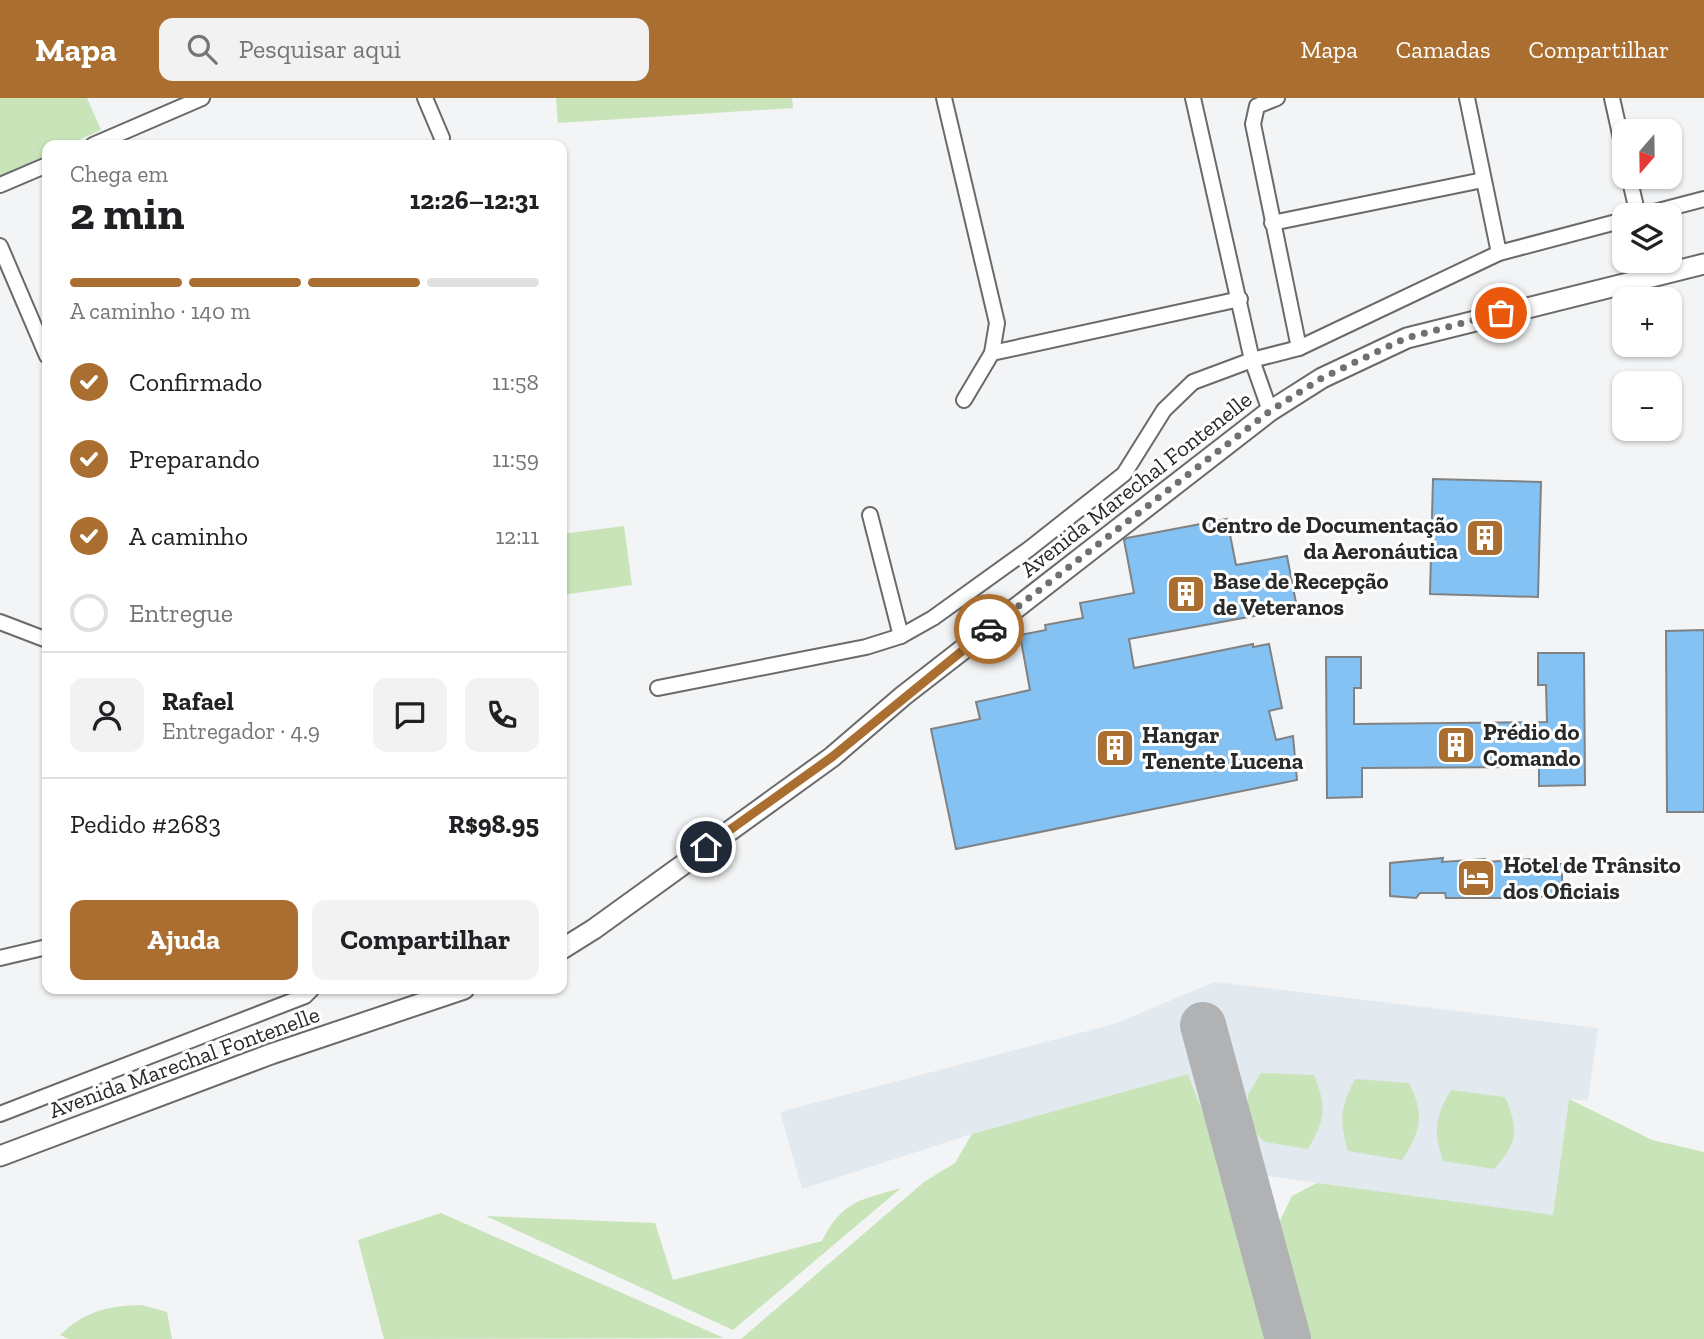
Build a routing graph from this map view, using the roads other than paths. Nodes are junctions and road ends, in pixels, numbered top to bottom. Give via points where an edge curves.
1 (202, 98) edge
2 (425, 98) edge
3 (944, 98) edge
4 (1194, 98) edge
5 (1277, 98) edge
6 (1467, 98) edge
7 (1612, 98) edge
8 (1617, 119) edge
9 (105, 140) edge
10 (442, 140) edge
11 (42, 167) edge
12 (1483, 180) junction
13 (0, 185) edge
14 (1704, 200) edge
15 (1682, 205) edge
16 (1272, 223) junction
17 (1612, 223) edge
18 (0, 246) edge
19 (1499, 253) junction
20 (1704, 264) edge
21 (1240, 299) junction
22 (42, 335) edge
23 (1299, 348) junction
24 (992, 353) junction
25 (1252, 360) junction
26 (964, 400) dead end
27 (1270, 411) junction
28 (870, 515) dead end
29 (0, 622) edge
30 (901, 636) junction
31 (42, 638) edge
32 (658, 688) dead end
33 (567, 946) edge
34 (42, 948) edge
35 (0, 958) edge
36 (307, 994) edge
37 (449, 994) edge
38 (0, 1114) edge
39 (0, 1156) edge

1 - 9 street
2 - 10 street
3 - 24 street via 997,323
4 - 21 street
5 - 16 street via 1257,106 1253,124
6 - 12 street
7 - 8 street
11 - 13 street
12 - 16 street
12 - 19 street
14 - 15 street
16 - 23 street
17 - 19 street
18 - 22 street
19 - 23 street
20 - 27 main road, Avenida Marechal Fontenelle via 1406,338 1322,378
21 - 24 street
21 - 25 street
23 - 25 street
24 - 26 street
25 - 27 street
25 - 30 street via 1193,382 1164,410 1124,474 1029,549
27 - 33 main road, Avenida Marechal Fontenelle via 903,696 832,757
28 - 30 street
29 - 31 street
30 - 32 street
34 - 35 street
36 - 38 street
37 - 39 main road, Avenida Marechal Fontenelle via 271,1054

